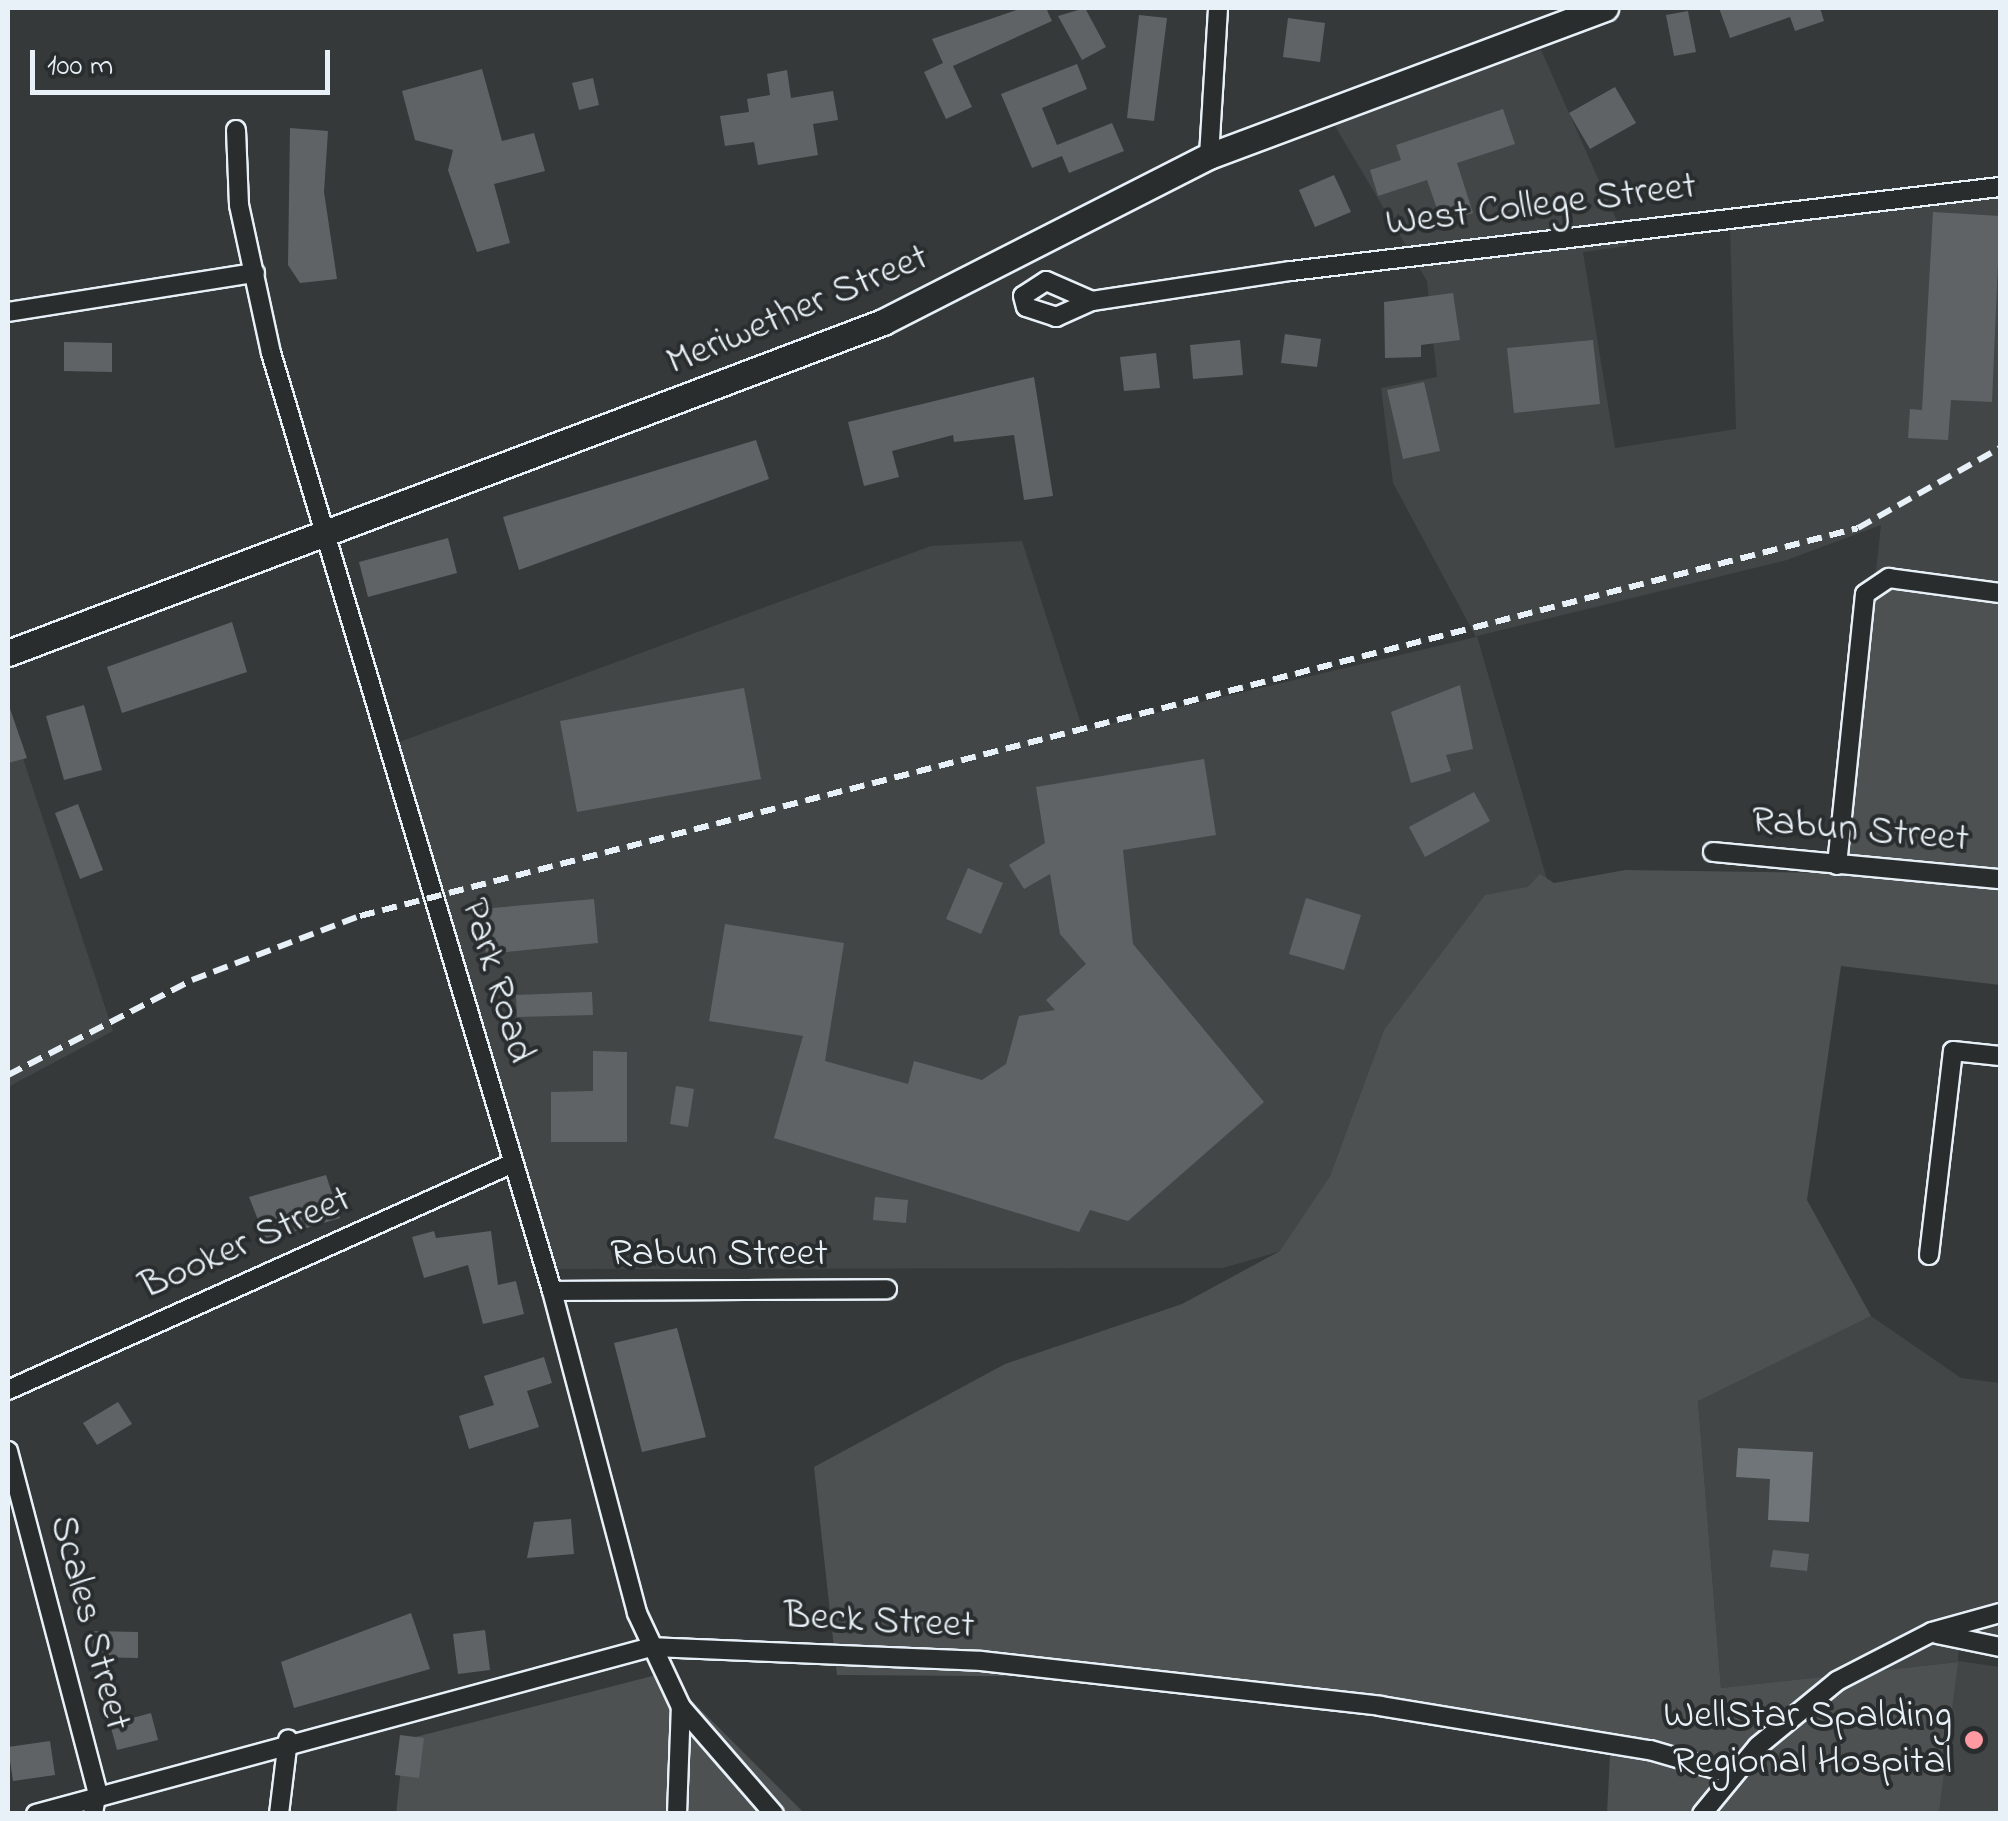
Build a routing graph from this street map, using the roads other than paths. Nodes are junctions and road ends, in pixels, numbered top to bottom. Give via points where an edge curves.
1 (1218, 8) edge
2 (1605, 8) edge
3 (236, 130) dead end
4 (1209, 156) junction
5 (2000, 187) edge
6 (254, 274) junction
7 (1092, 301) dead end
8 (8, 312) edge
9 (328, 532) junction
10 (2000, 593) edge
11 (8, 652) edge
12 (1713, 852) dead end
13 (1838, 865) junction
14 (2000, 878) edge
15 (2000, 1056) edge
16 (513, 1163) junction
17 (1929, 1255) dead end
18 (886, 1289) dead end
19 (552, 1291) junction
20 (8, 1390) edge
21 (8, 1451) edge
22 (2000, 1613) edge
23 (1932, 1632) junction
24 (651, 1647) junction
25 (2000, 1647) edge
26 (681, 1707) junction
27 (288, 1740) junction
28 (1732, 1774) junction
29 (97, 1791) junction
30 (36, 1814) edge
31 (94, 1814) edge
32 (279, 1814) edge
33 (676, 1814) edge
34 (774, 1814) edge
35 (1702, 1814) edge

1 - 4 street
2 - 4 street, Meriwether Street
3 - 6 street, Park Road
4 - 9 street, Meriwether Street via 883,322
5 - 7 street, West College Street
6 - 8 street
6 - 9 street, Park Road
9 - 11 street, Meriwether Street
9 - 16 street, Park Road
10 - 13 street via 1875,582 1865,594
12 - 13 street, Rabun Street
13 - 14 street, Rabun Street
15 - 17 street via 1953,1051
16 - 19 street, Park Road
16 - 20 street, Booker Street
18 - 19 street, Rabun Street
19 - 24 street, Park Road
21 - 29 street, Scales Street
22 - 23 street
23 - 25 street
23 - 28 street via 1837,1682
24 - 26 street, Park Road
24 - 27 street, Beck Street
24 - 28 street, Beck Street via 981,1661 1361,1704 1650,1750
26 - 33 street
26 - 34 street, Park Road
27 - 29 street, Beck Street
27 - 32 street
28 - 35 street
29 - 30 street, Beck Street
29 - 31 street, Scales Street

